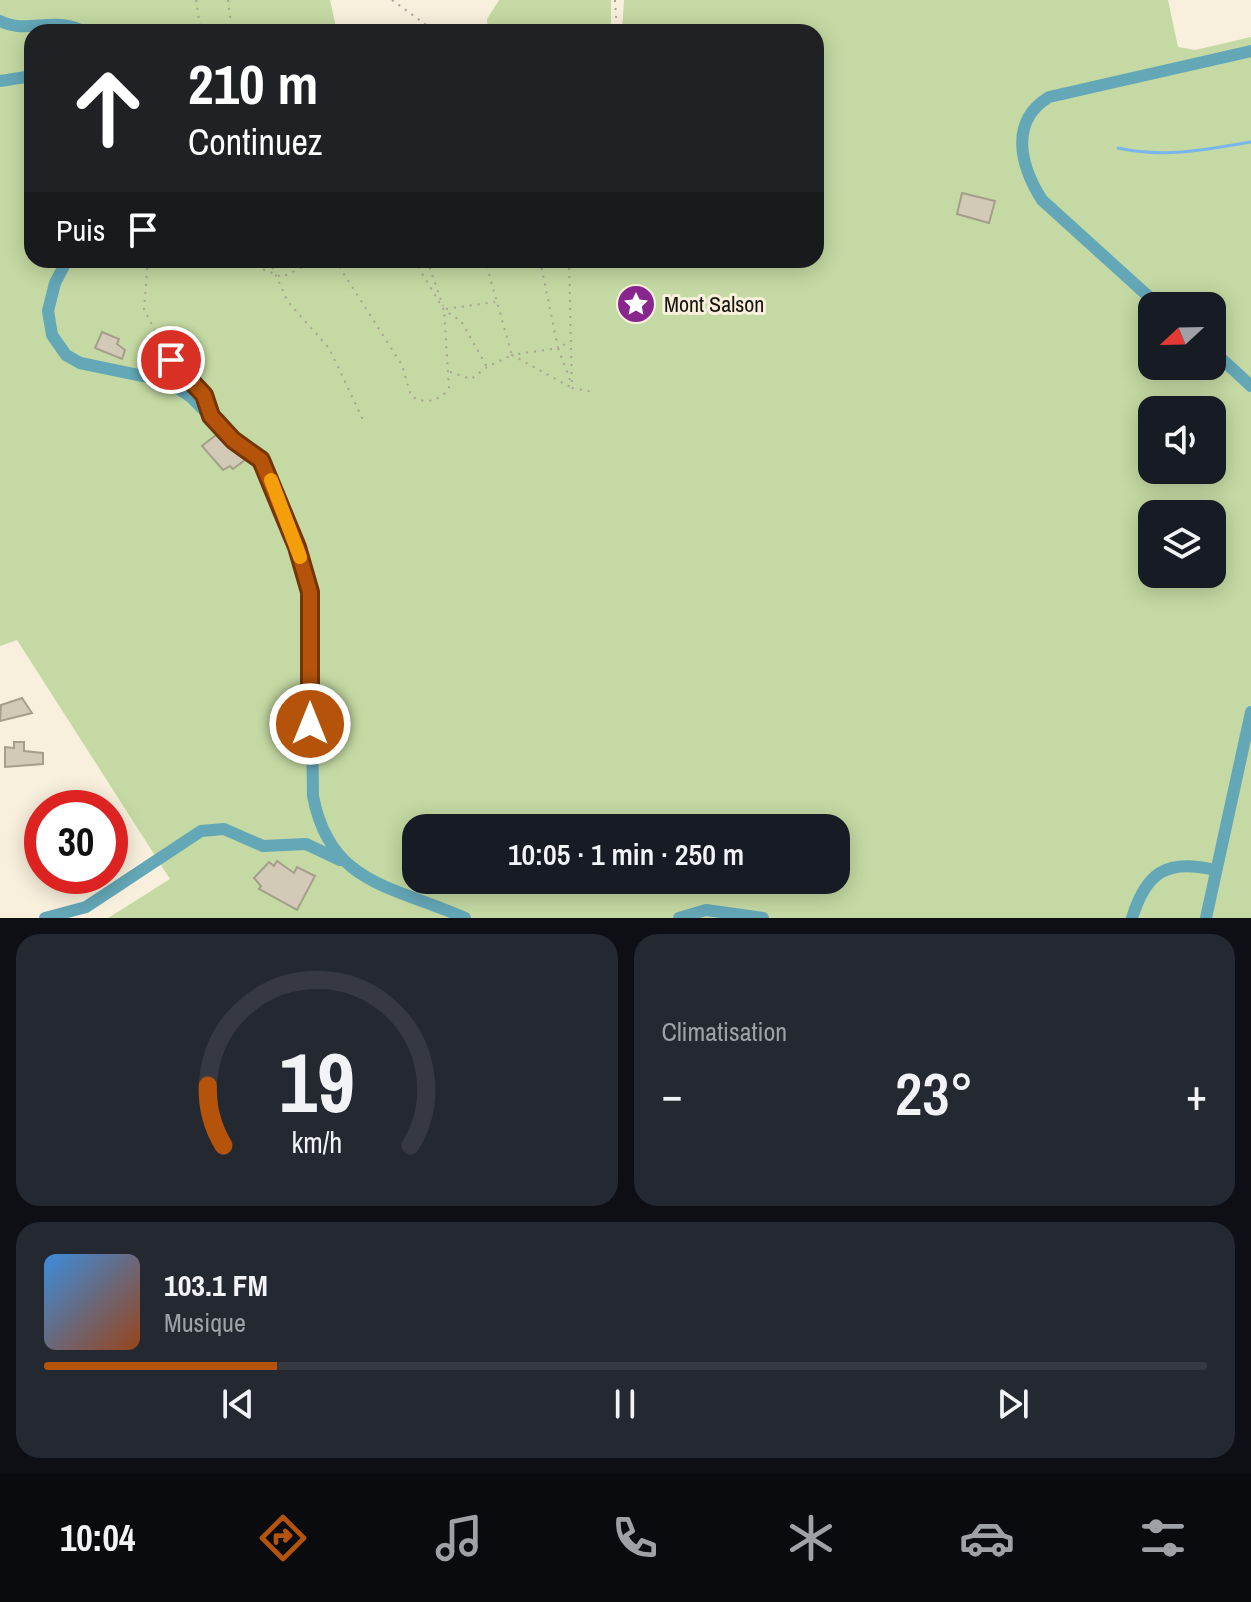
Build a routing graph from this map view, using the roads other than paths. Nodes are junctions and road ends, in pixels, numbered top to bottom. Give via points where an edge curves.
1 (0, 21) edge
2 (24, 27) edge
3 (1251, 51) edge
4 (24, 77) edge
5 (0, 81) edge
6 (63, 268) edge
7 (1144, 292) edge
8 (171, 360) road end
9 (1226, 363) edge
10 (1251, 386) edge
11 (211, 416) junction
12 (1251, 712) edge
13 (340, 860) junction
14 (1215, 870) junction
15 (45, 918) edge
16 (465, 918) edge
17 (679, 918) edge
18 (763, 918) edge
19 (1132, 918) edge
20 (1206, 918) edge

1 - 2 street
3 - 7 street via 1049,97 1039,103 1022,131 1025,166 1042,200
4 - 5 street
6 - 11 street via 48,311 52,335 66,355 80,363 167,381
8 - 11 street via 204,395
9 - 10 street
11 - 13 street via 261,460 297,547 310,592 313,796 316,816
12 - 14 street
13 - 15 street via 306,844 263,846 224,829 201,831 86,907
13 - 16 street via 384,889
14 - 19 street via 1157,873 1144,884
14 - 20 street
17 - 18 street via 706,910

